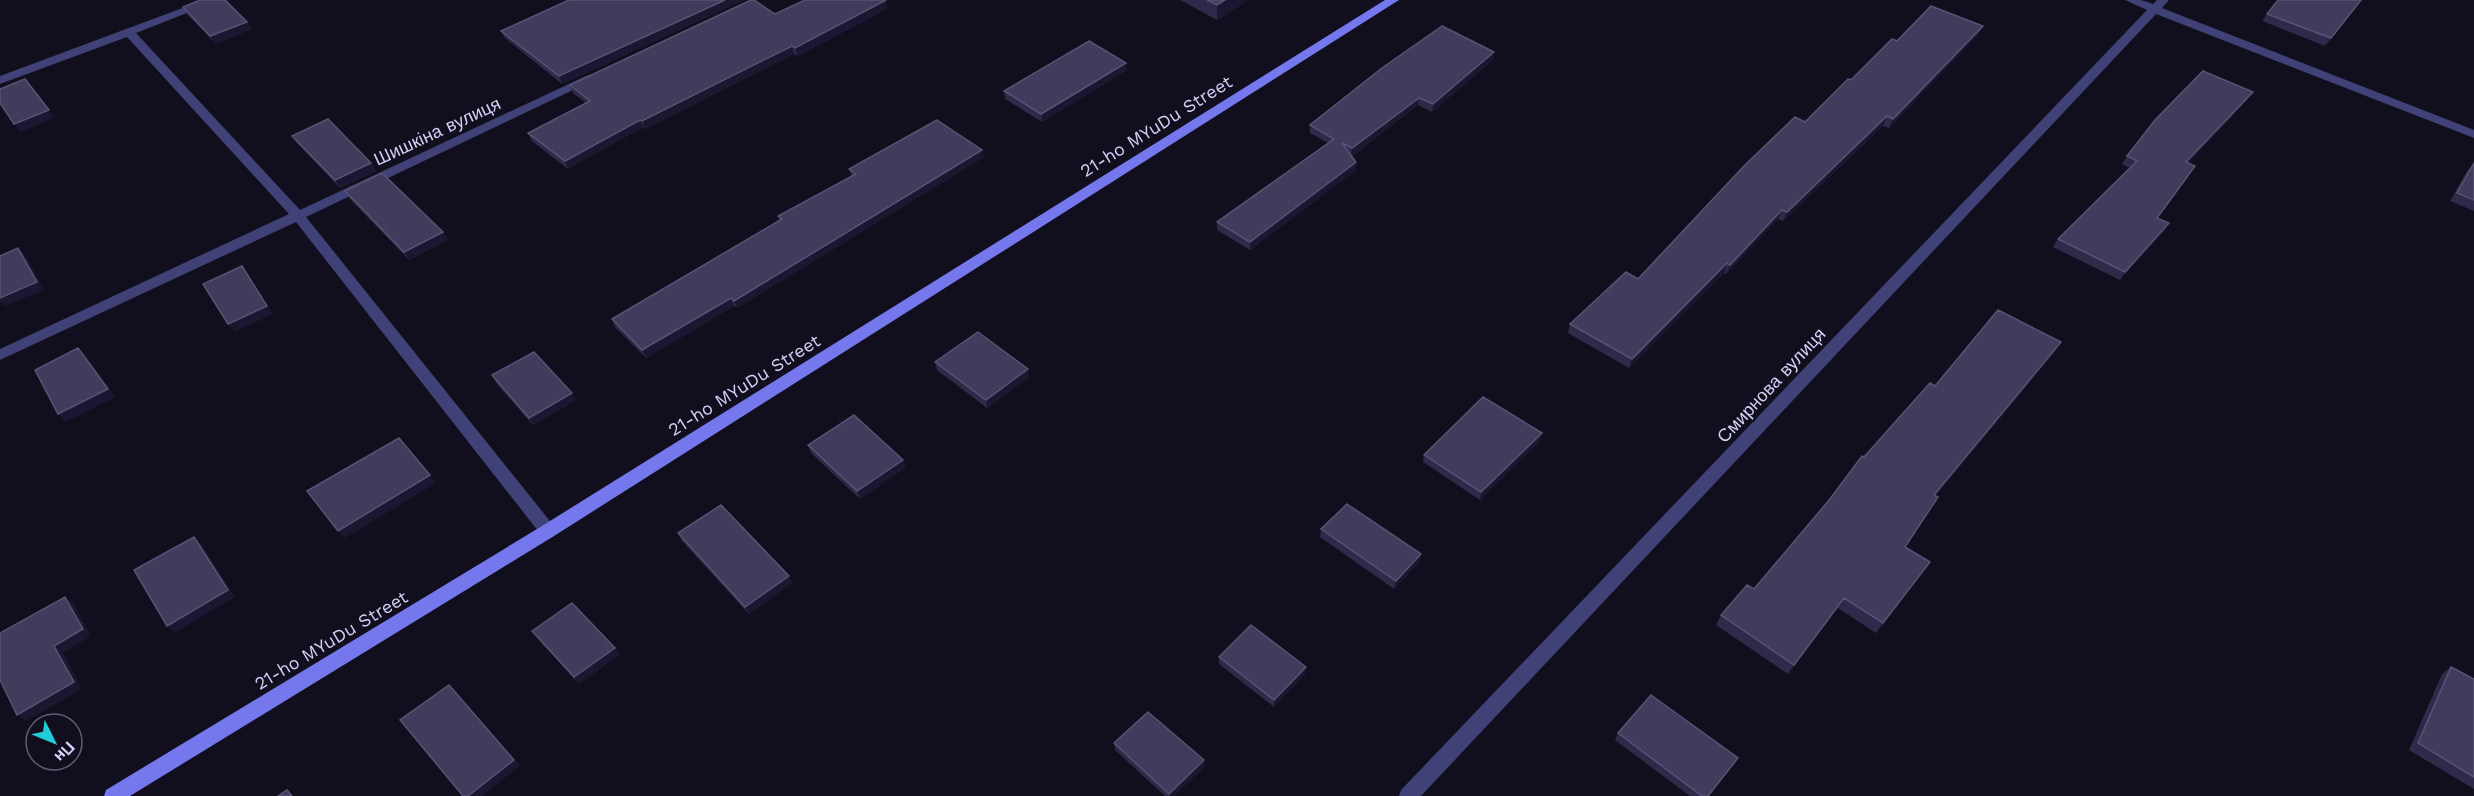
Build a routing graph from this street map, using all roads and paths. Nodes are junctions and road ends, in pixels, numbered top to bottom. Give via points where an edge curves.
1 (214, 0) edge
2 (1393, 0) edge
3 (2131, 0) edge
4 (2158, 4) edge
5 (129, 32) junction
6 (597, 75) edge
7 (0, 80) edge
8 (2474, 134) edge
9 (298, 216) junction
10 (0, 355) edge
11 (548, 531) junction
12 (113, 796) edge
13 (1408, 796) edge

1 - 5 street
2 - 11 street, 21-ho MYuDu Street
3 - 4 street
4 - 8 street
4 - 13 street, Смирнова вулиця
5 - 7 street
5 - 9 street
6 - 9 street, Шишкіна вулиця
9 - 10 street, Шишкіна вулиця
9 - 11 street
11 - 12 street, 21-ho MYuDu Street

